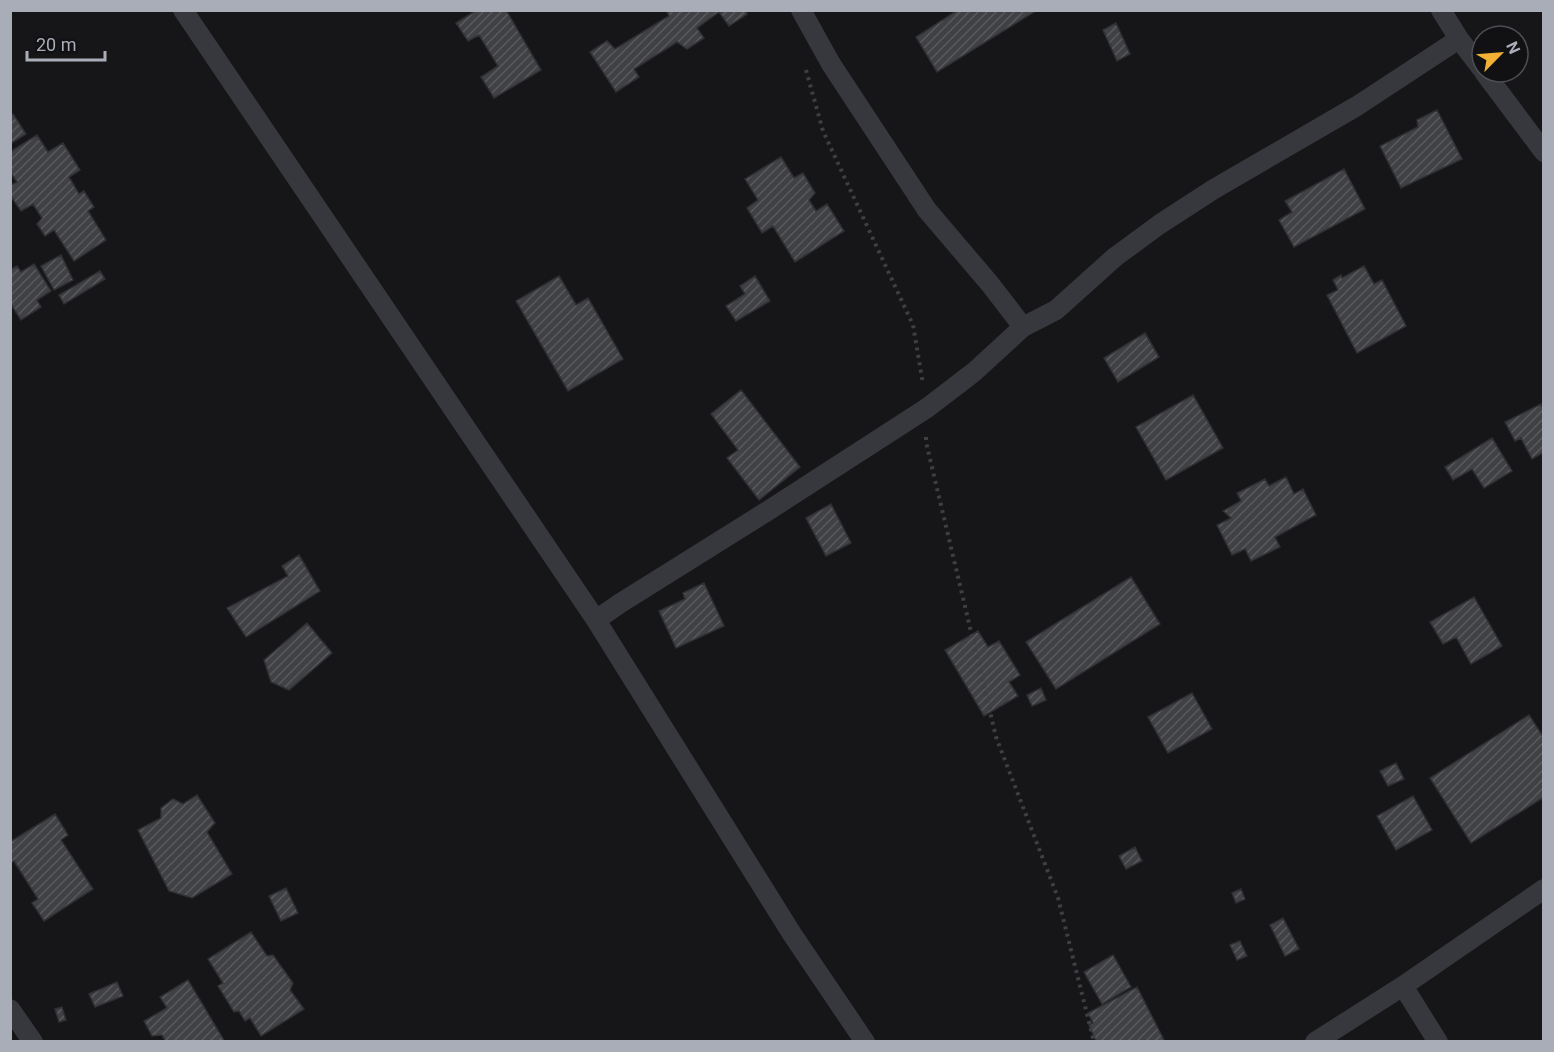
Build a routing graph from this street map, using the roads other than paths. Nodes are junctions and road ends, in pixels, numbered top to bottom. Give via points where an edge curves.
1 (183, 10) edge
2 (801, 10) edge
3 (1441, 10) edge
4 (1459, 39) junction
5 (1470, 54) edge
6 (1493, 84) edge
7 (1544, 152) edge
8 (1023, 327) junction
9 (596, 620) junction
10 (1544, 889) edge
11 (1403, 986) junction
12 (10, 1009) edge
13 (33, 1041) edge
14 (864, 1041) edge
15 (1315, 1041) edge
16 (1438, 1041) edge

1 - 9 street
2 - 8 street via 831,64 927,210
3 - 4 street
4 - 5 street
4 - 8 street via 1357,106 1160,224 1115,257 1056,310
6 - 7 street
8 - 9 street via 927,408
9 - 14 street
10 - 11 street
11 - 15 street
11 - 16 street
12 - 13 street

